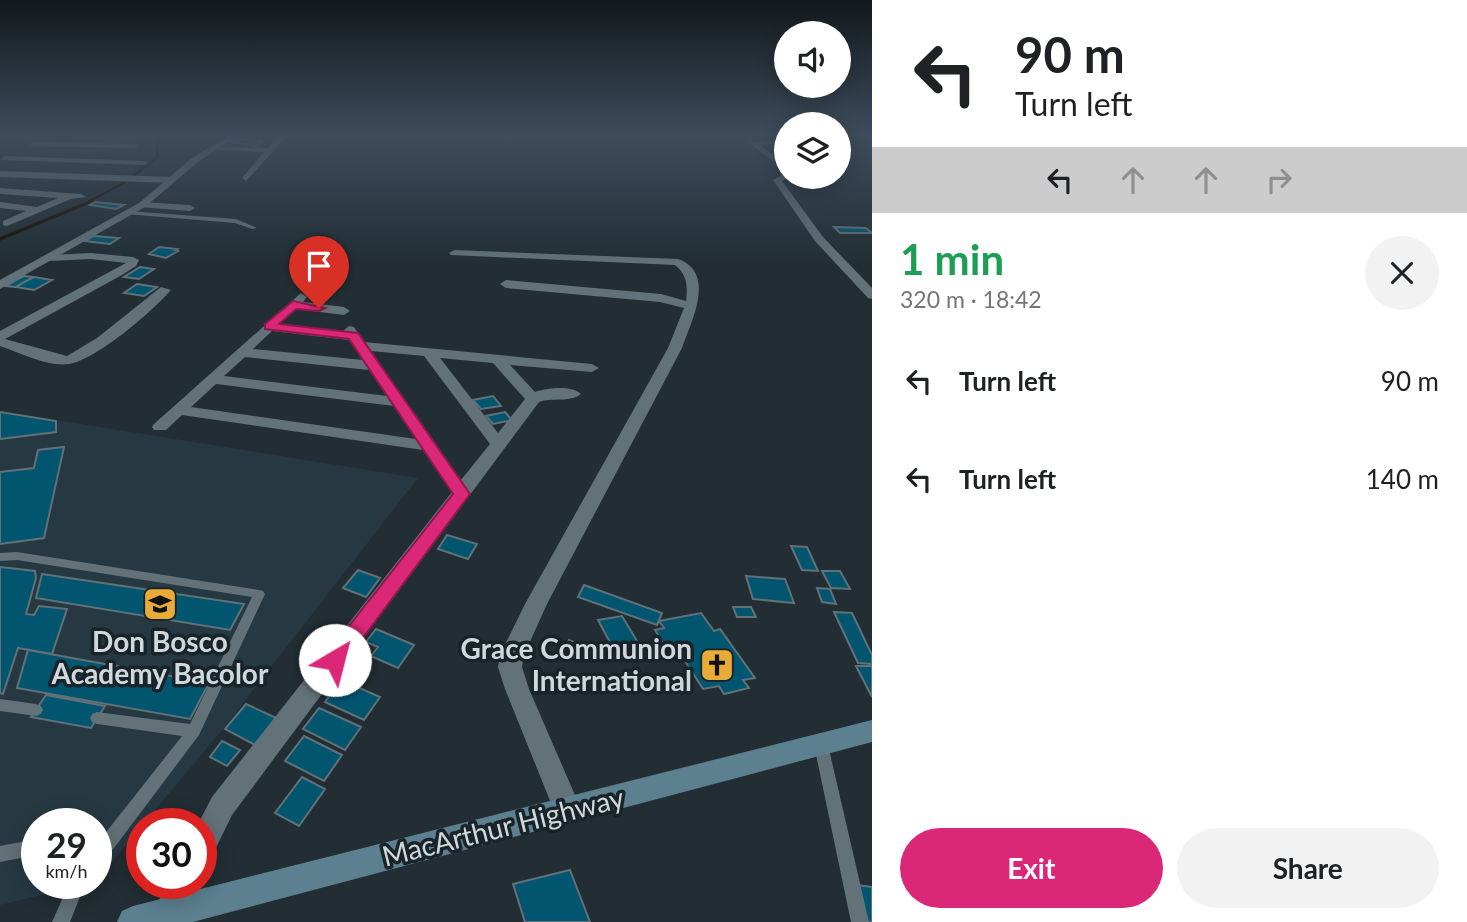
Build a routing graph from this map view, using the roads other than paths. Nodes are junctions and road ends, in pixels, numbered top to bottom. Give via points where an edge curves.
1 (156, 179) edge
2 (172, 180) joint
3 (783, 189) edge
4 (1, 191) edge
5 (0, 205) edge
6 (142, 205) junction
7 (190, 208) dead end
8 (40, 210) junction
9 (127, 213) junction
10 (4, 222) edge
11 (20, 225) dead end
12 (254, 228) dead end
13 (455, 253) dead end
14 (49, 258) junction
15 (506, 284) dead end
16 (0, 285) edge
17 (165, 290) dead end
18 (872, 295) edge
19 (691, 306) junction
20 (344, 311) dead end
21 (270, 327) junction
22 (0, 336) edge
23 (354, 337) junction
24 (0, 342) edge
25 (242, 352) junction
26 (428, 352) junction
27 (497, 359) junction
28 (374, 366) junction
29 (592, 368) dead end
30 (212, 379) junction
31 (573, 394) dead end
32 (533, 399) junction
33 (398, 402) junction
34 (178, 410) junction
35 (160, 427) dead end
36 (499, 444) junction
37 (429, 446) junction
38 (462, 494) junction
39 (0, 557) edge
40 (0, 705) edge
41 (36, 710) dead end
42 (97, 718) dead end
43 (872, 730) edge
44 (194, 732) junction
45 (821, 744) junction
46 (567, 809) junction
47 (217, 816) edge
48 (112, 837) edge
49 (21, 850) edge
50 (0, 854) edge
51 (71, 899) edge
52 (176, 899) edge
53 (168, 914) junction
54 (61, 922) edge
55 (133, 922) edge
56 (860, 922) edge

1 - 2 street
2 - 6 street
3 - 18 street via 819,239
4 - 8 street via 75,197
5 - 8 street
6 - 7 street
6 - 9 street
8 - 10 street
9 - 12 lane via 236,221
9 - 14 street
10 - 11 street
13 - 19 street via 678,262 686,266 695,286
14 - 16 street
14 - 22 street via 91,256 134,262
15 - 19 street via 634,295
17 - 24 street via 76,358 62,360
19 - 46 street via 675,348 512,655 510,667 517,689
20 - 21 street via 297,301
21 - 23 street
21 - 25 street
23 - 26 street
23 - 28 street
25 - 28 street
25 - 30 street
26 - 27 street
26 - 36 street
27 - 29 street
27 - 32 street
28 - 33 street
30 - 33 street
30 - 34 street
31 - 32 street
32 - 36 street
33 - 37 street
34 - 35 street
34 - 37 street
36 - 38 street
37 - 38 street
38 - 47 street
39 - 44 lane via 259,594
40 - 41 lane
42 - 44 lane
43 - 45 main road, MacArthur Highway
44 - 48 lane
45 - 46 main road, MacArthur Highway
45 - 56 lane
46 - 53 main road, MacArthur Highway
49 - 50 lane
51 - 54 lane
52 - 53 street
53 - 55 main road, MacArthur Highway

